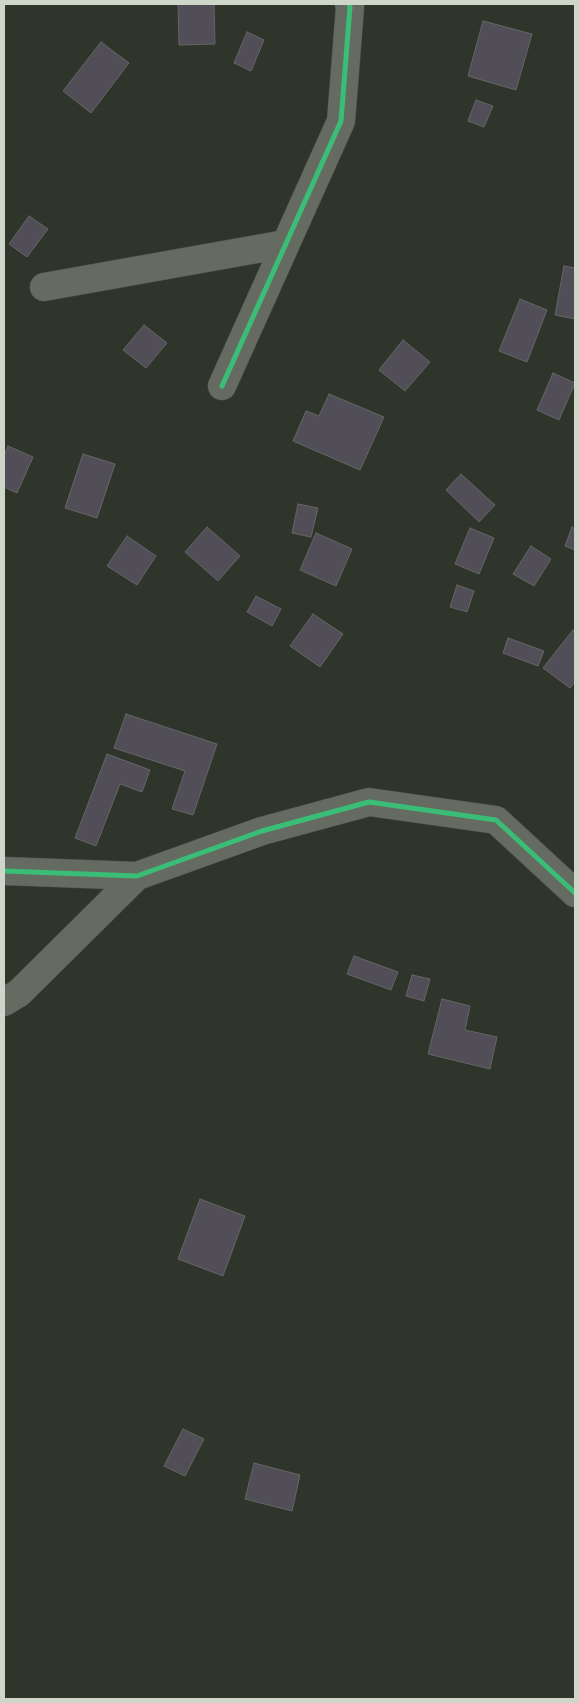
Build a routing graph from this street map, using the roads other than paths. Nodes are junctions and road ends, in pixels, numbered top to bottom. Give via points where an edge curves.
1 (349, 4) edge
2 (285, 244) junction
3 (44, 287) dead end
4 (222, 386) dead end
5 (4, 871) edge
6 (137, 876) junction
7 (575, 893) edge
8 (4, 1002) edge

1 - 2 street via 340,121
2 - 3 street
2 - 4 street
5 - 6 street
6 - 7 street via 262,831 369,802 496,820
6 - 8 street via 19,993

